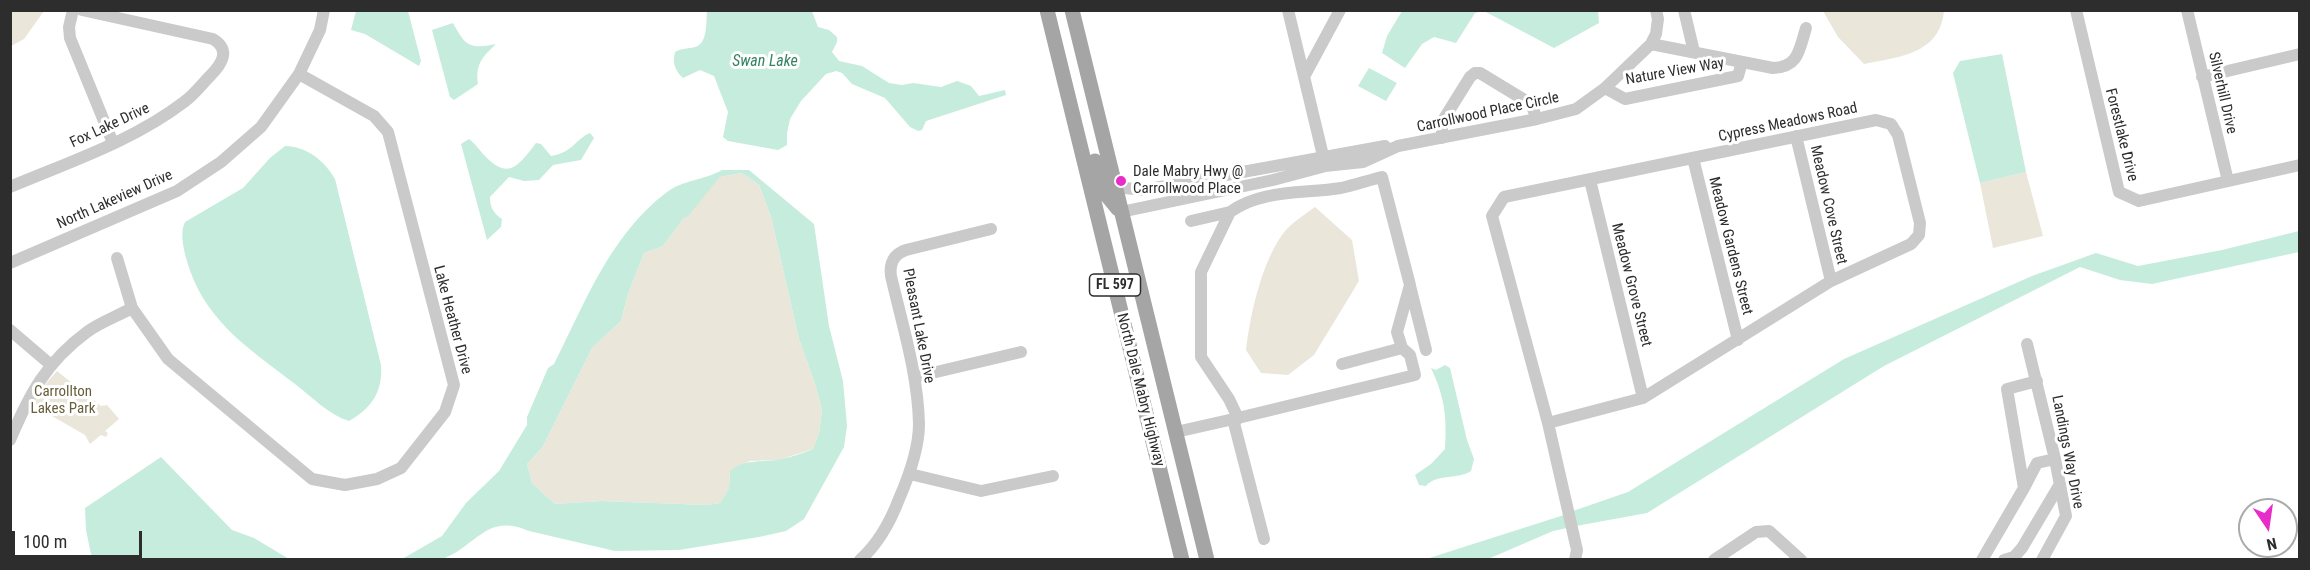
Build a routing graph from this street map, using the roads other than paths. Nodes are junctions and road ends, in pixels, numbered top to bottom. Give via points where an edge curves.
1 (73, 10) edge
2 (82, 10) edge
3 (324, 10) edge
4 (1047, 10) edge
5 (1056, 10) edge
6 (1072, 10) edge
7 (1288, 10) edge
8 (1340, 10) edge
9 (1656, 10) edge
10 (1684, 10) edge
11 (2076, 10) edge
12 (2187, 10) edge
13 (1806, 28) dead end
14 (1651, 44) junction
15 (1694, 52) junction
16 (2300, 54) edge
17 (1742, 62) junction
18 (299, 74) junction
19 (1305, 75) junction
20 (2202, 77) junction
21 (1605, 88) junction
22 (1537, 119) junction
23 (1796, 136) junction
24 (1442, 138) junction
25 (113, 143) junction
26 (1398, 146) junction
27 (1693, 158) junction
28 (1324, 162) junction
29 (2300, 165) edge
30 (1268, 168) junction
31 (1273, 180) junction
32 (1590, 180) junction
33 (1199, 181) junction
34 (2228, 182) junction
35 (10, 187) edge
36 (1115, 187) junction
37 (1202, 195) junction
38 (1277, 195) junction
39 (1121, 212) junction
40 (1230, 212) junction
41 (1191, 221) dead end
42 (991, 229) dead end
43 (117, 258) dead end
44 (10, 262) edge
45 (1831, 281) junction
46 (1410, 285) junction
47 (132, 308) junction
48 (10, 330) edge
49 (1738, 340) junction
50 (2027, 344) dead end
51 (1402, 348) junction
52 (1426, 350) dead end
53 (1021, 352) dead end
54 (1342, 364) dead end
55 (51, 365) junction
56 (915, 377) junction
57 (2037, 381) junction
58 (1643, 398) junction
59 (1238, 418) junction
60 (1548, 423) junction
61 (1176, 432) junction
62 (10, 440) edge
63 (2055, 459) junction
64 (910, 474) junction
65 (1053, 476) dead end
66 (2060, 484) junction
67 (2024, 488) junction
68 (1264, 539) dead end
69 (867, 557) edge
70 (1182, 560) edge
71 (1207, 560) edge
72 (1575, 560) edge
73 (1714, 560) edge
74 (1801, 560) edge
75 (1982, 560) edge
76 (2004, 560) edge
77 (2042, 560) edge

1 - 25 street via 70,39
2 - 25 street, Fox Lake Drive via 213,39 224,50 222,63 187,100 154,123
3 - 18 street, North Lakeview Drive via 320,30
4 - 70 main road, North Dale Mabry Highway / FL 597
5 - 39 main road via 1104,192
6 - 36 main road, North Dale Mabry Highway / FL 597
7 - 19 street
8 - 19 street
9 - 14 street via 1656,34
10 - 15 street
11 - 34 street, Forestlake Drive via 2119,192 2139,201
12 - 20 street, Silverhill Drive
13 - 17 street via 1796,60 1784,67
14 - 15 street
14 - 21 street, Carrollwood Place Circle
15 - 17 street
16 - 20 street
17 - 21 street, Nature View Way via 1738,76 1625,99
18 - 44 street, North Lakeview Drive via 261,127 221,162 177,191
18 - 47 street, Lake Heather Drive via 374,116 388,132 454,385 445,412 401,468 377,479 345,485 312,478 168,359
19 - 28 street
20 - 34 street, Silverhill Drive
21 - 22 street, Carrollwood Place Circle via 1576,109
22 - 24 street, Carrollwood Place Circle
22 - 24 street via 1531,104 1475,73 1442,122
23 - 27 street, Cypress Meadows Road
23 - 45 street, Meadow Cove Street
23 - 45 street, Cypress Meadows Road via 1876,120 1891,124 1898,135 1914,201 1919,235 1911,244
24 - 26 street, Carrollwood Place Circle
25 - 35 street, Fox Lake Drive
26 - 28 street via 1380,146
26 - 28 street, Carrollwood Place Circle via 1363,162
27 - 32 street, Cypress Meadows Road
27 - 49 street, Meadow Gardens Street
28 - 30 street
28 - 31 street, Carrollwood Place Circle
29 - 34 street, Forestlake Drive
30 - 31 street
30 - 33 street
31 - 37 street, Carrollwood Place Circle
31 - 38 street
32 - 58 street, Meadow Grove Street
32 - 60 street, Cypress Meadows Road via 1504,197 1492,216
33 - 36 street via 1144,190
33 - 37 street
36 - 39 main road, North Dale Mabry Highway / FL 597
37 - 39 street, Carrollwood Place Circle
38 - 40 street via 1241,204
38 - 46 street via 1341,188 1382,177
39 - 61 main road, North Dale Mabry Highway / FL 597
40 - 41 street
40 - 59 street via 1201,272 1201,357 1230,399
42 - 56 street, Pleasant Lake Drive via 906,250 892,261 891,276
43 - 47 street, Lake Heather Drive
45 - 49 street, Cypress Meadows Road
46 - 51 street via 1397,332
46 - 52 street
47 - 55 street via 88,331
48 - 55 street
49 - 58 street, Cypress Meadows Road
50 - 57 street, Landings Way Drive
51 - 54 street
51 - 59 street via 1410,356 1415,375
53 - 56 street
55 - 62 street via 26,400
56 - 64 street, Pleasant Lake Drive via 919,426
57 - 63 street, Landings Way Drive
57 - 67 street, Landings Way Drive via 2007,389
58 - 60 street, Cypress Meadows Road
59 - 61 street
59 - 68 street via 1234,423
60 - 72 street, Cypress Meadows Road via 1577,550
61 - 71 main road, North Dale Mabry Highway / FL 597
63 - 66 street, Landings Way Drive
63 - 67 street via 2037,463
64 - 65 street via 981,491
64 - 69 street, Pleasant Lake Drive via 892,516
66 - 76 street via 2022,548 2014,557
66 - 77 street, Landings Way Drive via 2066,516
67 - 75 street
73 - 74 street via 1756,532 1769,531

